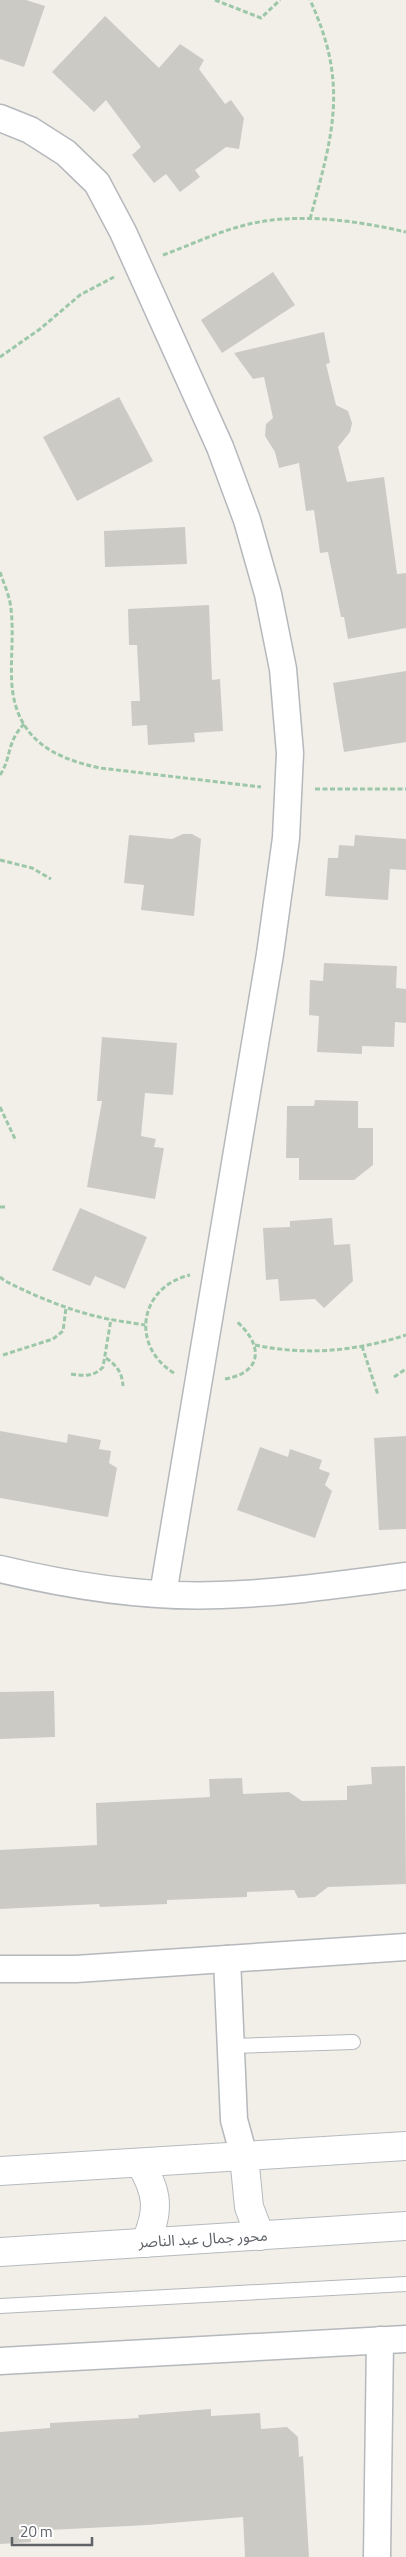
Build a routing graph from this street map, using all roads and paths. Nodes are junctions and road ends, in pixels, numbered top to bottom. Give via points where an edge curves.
1 (215, 0) edge
2 (280, 0) edge
3 (310, 0) edge
4 (0, 118) edge
5 (310, 219) junction
6 (406, 232) edge
7 (138, 264) junction
8 (0, 357) edge
9 (0, 572) edge
10 (24, 724) junction
11 (0, 775) edge
12 (406, 789) edge
13 (288, 790) junction
14 (0, 860) edge
15 (51, 879) dead end
16 (0, 1107) edge
17 (16, 1142) dead end
18 (0, 1207) edge
19 (5, 1207) dead end
20 (0, 1277) edge
21 (66, 1308) junction
22 (112, 1318) junction
23 (145, 1325) dead end
24 (406, 1335) edge
25 (256, 1345) dead end
26 (362, 1346) junction
27 (3, 1355) dead end
28 (106, 1358) junction
29 (406, 1369) edge
30 (71, 1374) dead end
31 (394, 1377) dead end
32 (123, 1386) dead end
33 (378, 1395) dead end
34 (0, 1568) edge
35 (406, 1576) edge
36 (163, 1594) junction
37 (406, 1947) edge
38 (227, 1959) junction
39 (0, 1969) edge
40 (353, 2042) dead end
41 (232, 2046) junction
42 (406, 2146) edge
43 (244, 2156) junction
44 (140, 2163) junction
45 (0, 2171) edge
46 (406, 2226) edge
47 (260, 2236) junction
48 (145, 2243) junction
49 (0, 2252) edge
50 (406, 2284) edge
51 (0, 2306) edge
52 (406, 2339) edge
53 (380, 2340) junction
54 (0, 2362) edge
55 (377, 2557) edge

1 - 2 path via 261,18
3 - 5 path via 326,39 334,78 334,119
4 - 7 street via 30,130 66,153 97,183
5 - 6 path via 340,220
5 - 7 path via 239,226
7 - 8 path via 80,295
7 - 13 street via 220,447 247,520 268,594 283,669 290,753
9 - 10 path via 11,607 12,686 17,712
10 - 11 path via 11,742
10 - 13 path via 31,735 52,753 76,763
12 - 13 path
13 - 36 street via 286,838 270,954
14 - 15 path via 32,868
16 - 17 path
18 - 19 path
20 - 21 path
21 - 22 path
21 - 27 path via 63,1331 53,1340
22 - 23 path
22 - 28 path
24 - 26 path
25 - 26 path via 282,1351 315,1352
26 - 33 path
28 - 30 path via 98,1373
28 - 32 path via 119,1370
29 - 31 path
34 - 36 street via 99,1588
35 - 36 street via 291,1591 220,1596
37 - 38 street
38 - 39 street via 76,1969
38 - 41 street
40 - 41 lane
41 - 43 street via 234,2120
42 - 43 main road
43 - 44 main road
43 - 47 main road via 249,2207
44 - 45 main road
44 - 48 main road via 151,2181 156,2202 154,2223
46 - 47 main road, محور جمال عبد الناصر
47 - 48 main road, محور جمال عبد الناصر
48 - 49 main road, محور جمال عبد الناصر
50 - 51 lane
52 - 53 street
53 - 54 street
53 - 55 street

